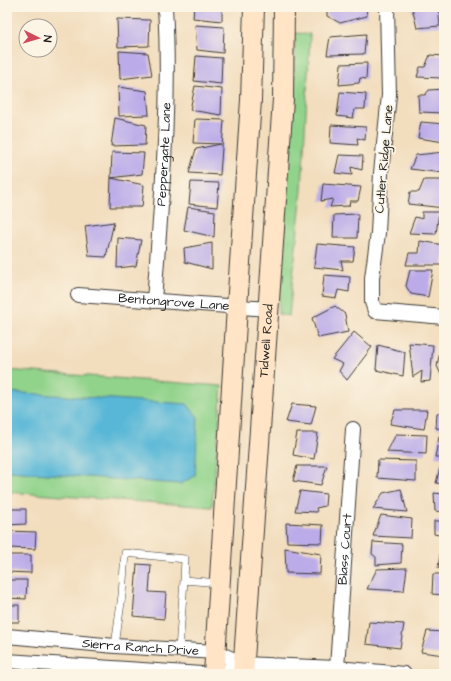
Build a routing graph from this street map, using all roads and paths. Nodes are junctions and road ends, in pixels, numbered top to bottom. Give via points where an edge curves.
1 (165, 7) edge
2 (254, 7) edge
3 (284, 7) edge
4 (387, 7) edge
5 (78, 295) dead end
6 (154, 301) junction
7 (236, 307) junction
8 (269, 309) junction
9 (444, 317) edge
10 (353, 430) dead end
11 (184, 580) junction
12 (220, 583) junction
13 (7, 636) edge
14 (115, 646) junction
15 (179, 650) junction
16 (216, 652) junction
17 (7, 661) edge
18 (337, 668) junction
19 (243, 669) edge
20 (159, 673) edge
21 (202, 674) edge
22 (215, 674) edge
23 (404, 674) edge

1 - 6 street, Peppergate Lane via 168,51 165,154
2 - 7 main road via 251,100
3 - 8 main road, Tidwell Road via 283,99
4 - 9 street, Cutler Ridge Lane via 389,95 372,302 375,311
5 - 6 street, Bentongrove Lane
6 - 7 street, Bentongrove Lane
7 - 8 street, Bentongrove Lane
7 - 12 main road
8 - 19 main road, Tidwell Road
10 - 18 street, Blass Court
11 - 12 lane
11 - 14 lane via 185,559 125,553
11 - 15 lane
12 - 16 main road
13 - 14 street, Sierra Ranch Drive
14 - 15 street, Sierra Ranch Drive
15 - 16 street, Sierra Ranch Drive
16 - 19 street, Sierra Ranch Drive
16 - 22 main road
17 - 20 street, Sierra Ranch Drive
18 - 19 street
18 - 23 street
19 - 22 street
20 - 21 street, Sierra Ranch Drive

